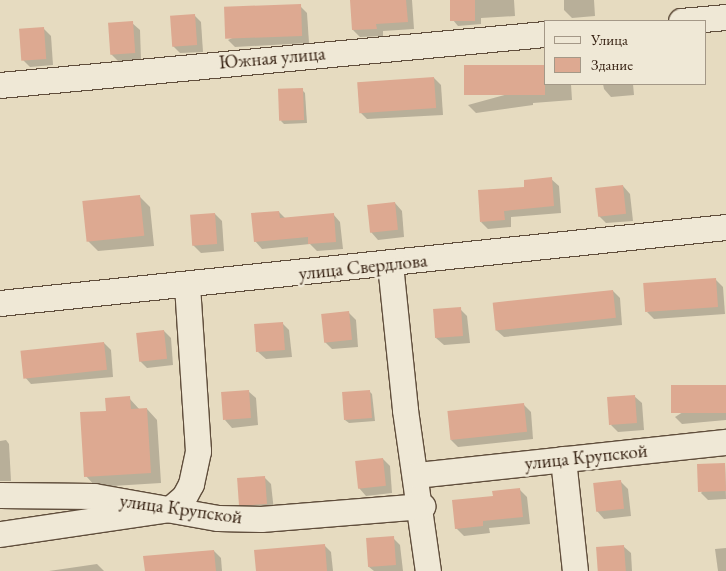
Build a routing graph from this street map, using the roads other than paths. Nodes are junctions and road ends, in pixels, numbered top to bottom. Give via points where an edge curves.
1 (726, 17) edge
2 (692, 20) edge
3 (544, 34) edge
4 (0, 85) edge
5 (726, 227) edge
6 (390, 264) junction
7 (187, 286) junction
8 (0, 303) edge
9 (726, 442) edge
10 (563, 460) junction
11 (416, 475) junction
12 (0, 495) edge
13 (422, 506) junction
14 (170, 509) junction
15 (0, 534) edge
16 (428, 571) edge
17 (575, 571) edge

1 - 2 street
3 - 4 street, Южная улица
5 - 6 street, улица Свердлова
6 - 7 street, улица Свердлова
6 - 11 street
7 - 8 street, улица Свердлова
7 - 14 street via 198,451 191,484 184,497
9 - 10 street, улица Крупской
10 - 11 street, улица Крупской
10 - 17 street
11 - 13 street
12 - 14 street, улица Крупской via 94,496
13 - 14 street, улица Крупской via 261,519 218,518
13 - 16 street
14 - 15 street

